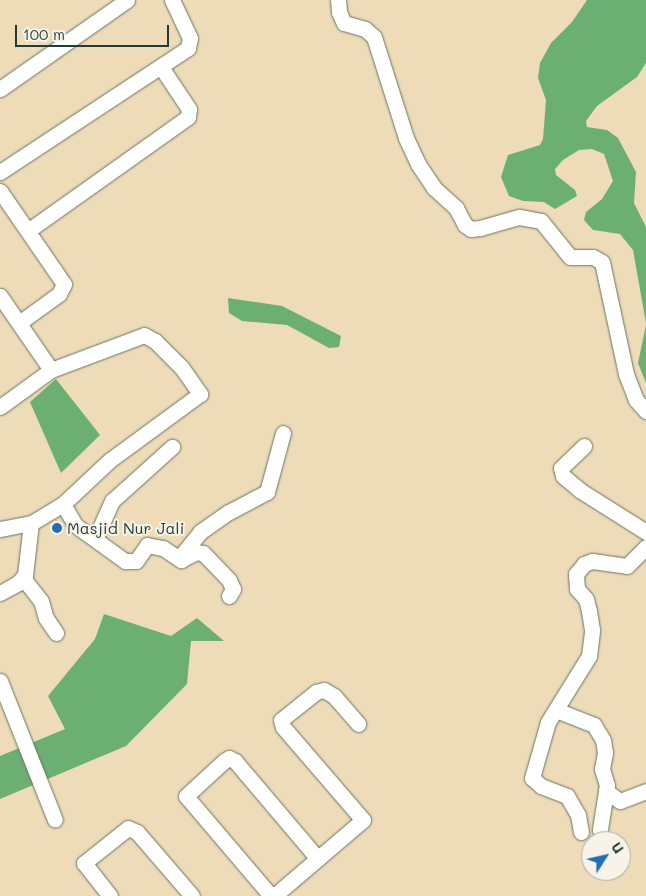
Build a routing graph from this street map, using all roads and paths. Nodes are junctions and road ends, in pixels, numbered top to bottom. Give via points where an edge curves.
1 (126, 0) edge
2 (172, 0) edge
3 (338, 0) edge
4 (161, 67) junction
5 (0, 89) edge
6 (0, 172) edge
7 (0, 191) edge
8 (29, 230) junction
9 (0, 296) edge
10 (20, 323) junction
11 (51, 370) junction
12 (0, 407) edge
13 (646, 411) edge
14 (284, 433) dead end
15 (584, 446) dead end
16 (172, 447) dead end
17 (63, 504) junction
18 (31, 523) junction
19 (0, 529) edge
20 (646, 532) edge
21 (95, 538) junction
22 (646, 547) edge
23 (180, 558) junction
24 (23, 578) junction
25 (0, 593) edge
26 (229, 596) dead end
27 (56, 633) dead end
28 (0, 681) edge
29 (556, 710) junction
30 (358, 724) dead end
31 (646, 790) edge
32 (606, 791) junction
33 (55, 820) dead end
34 (600, 829) dead end
35 (581, 832) dead end
36 (318, 859) junction
37 (110, 896) edge
38 (192, 896) edge
39 (273, 896) edge

1 - 5 street
2 - 4 street via 190,38 190,45
3 - 13 street via 344,23 365,30 374,37 406,138 418,164 434,188 456,208 465,224 471,229 520,217 542,220 570,257 593,257 602,262 626,374 636,400
4 - 6 street
4 - 8 street via 189,109 188,117
7 - 8 street
8 - 10 street via 64,287
9 - 10 street
10 - 11 street
11 - 12 street
11 - 17 street via 144,335 155,341 182,368 200,394 136,439
14 - 23 street via 267,492 200,532
15 - 20 street via 561,468 563,476
16 - 21 street via 112,501
17 - 18 street
17 - 21 street via 76,525
18 - 19 street
18 - 24 street via 28,567
21 - 23 street via 117,556 131,562 136,562 148,545 163,548
22 - 29 street via 627,566 592,561 584,564 576,574 578,589 586,599 589,611 592,630 589,656
23 - 26 street via 203,553 229,580 233,589
24 - 25 street
24 - 27 street via 41,600 46,618
28 - 33 street
29 - 32 street via 594,725 598,731 605,753 602,769
29 - 35 street via 540,744 532,778 541,786 567,796 578,815
30 - 36 street via 324,690 316,692 281,721 362,818 358,828
31 - 32 street via 620,801
32 - 34 street
36 - 39 street
36 - 39 street via 236,761 230,758 224,761 186,796
37 - 38 street via 84,862 128,828 137,832

